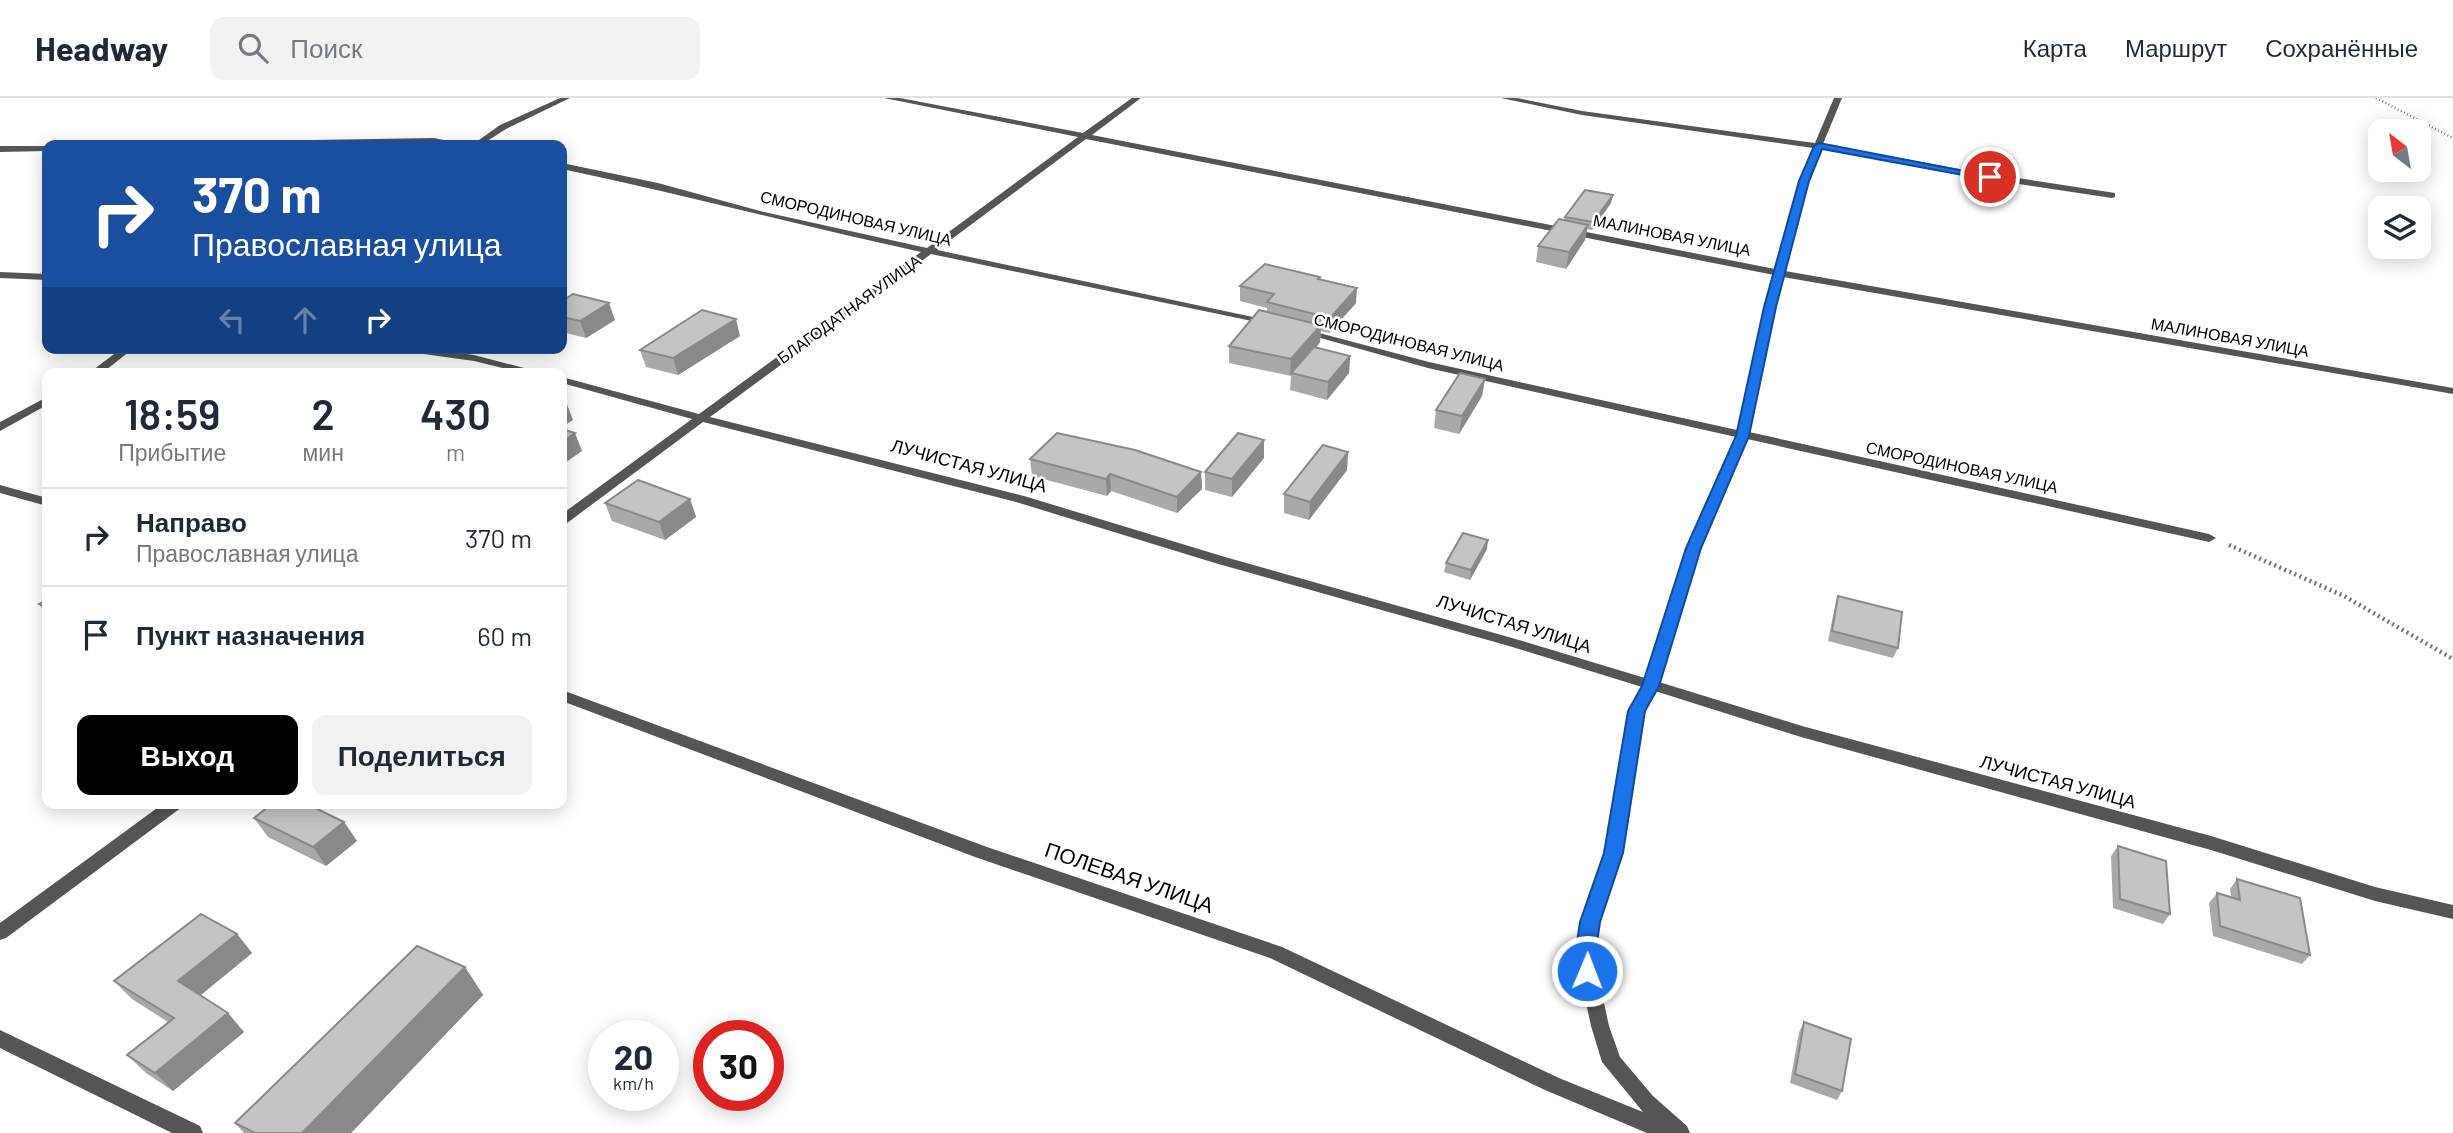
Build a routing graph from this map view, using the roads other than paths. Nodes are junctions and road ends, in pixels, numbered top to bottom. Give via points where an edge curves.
1 (566, 98) edge
2 (888, 98) edge
3 (1137, 98) edge
4 (1505, 98) edge
5 (1838, 98) edge
6 (1084, 137) junction
7 (484, 140) edge
8 (1819, 146) junction
9 (0, 149) edge
10 (42, 149) edge
11 (567, 167) edge
12 (2112, 195) dead end
13 (928, 251) junction
14 (1779, 274) junction
15 (0, 275) edge
16 (42, 277) edge
17 (1274, 324) edge
18 (1287, 328) edge
19 (121, 354) edge
20 (445, 354) edge
21 (483, 354) edge
22 (517, 367) junction
23 (101, 368) edge
24 (520, 368) edge
25 (567, 381) edge
26 (2453, 391) edge
27 (42, 403) edge
28 (701, 418) junction
29 (0, 427) edge
30 (1742, 436) junction
31 (0, 489) edge
32 (42, 501) edge
33 (567, 516) edge
34 (2209, 538) road end
35 (1650, 686) junction
36 (567, 697) edge
37 (168, 809) edge
38 (2453, 912) edge
39 (0, 933) edge
40 (0, 1039) edge
41 (193, 1133) edge
42 (1670, 1133) edge
43 (1680, 1133) edge

1 - 7 street
2 - 6 street, МАЛИНОВАЯ УЛИЦА
3 - 6 street, БЛАГОДАТНАЯ УЛИЦА
4 - 8 street
5 - 8 street
6 - 13 street, БЛАГОДАТНАЯ УЛИЦА
6 - 14 street, МАЛИНОВАЯ УЛИЦА
8 - 12 street
8 - 14 street via 1804,181
9 - 10 street
11 - 13 street, СМОРОДИНОВАЯ УЛИЦА
13 - 17 street, СМОРОДИНОВАЯ УЛИЦА
13 - 28 street, БЛАГОДАТНАЯ УЛИЦА
14 - 26 street, МАЛИНОВАЯ УЛИЦА
14 - 30 street
15 - 16 street
18 - 30 street, СМОРОДИНОВАЯ УЛИЦА via 1427,365
19 - 23 street
20 - 22 street
21 - 22 street
22 - 24 street
25 - 28 street, ЛУЧИСТАЯ УЛИЦА
27 - 29 street
28 - 33 street, БЛАГОДАТНАЯ УЛИЦА
28 - 35 street, ЛУЧИСТАЯ УЛИЦА via 1020,499
30 - 34 street, СМОРОДИНОВАЯ УЛИЦА
30 - 35 street via 1694,548
31 - 32 street
35 - 38 street, ЛУЧИСТАЯ УЛИЦА via 2211,843 2375,894
35 - 43 street via 1637,711 1613,853 1590,922 1585,956 1612,1062
36 - 42 street, ПОЛЕВАЯ УЛИЦА via 981,852 1276,952 1552,1084
37 - 39 street
40 - 41 street

